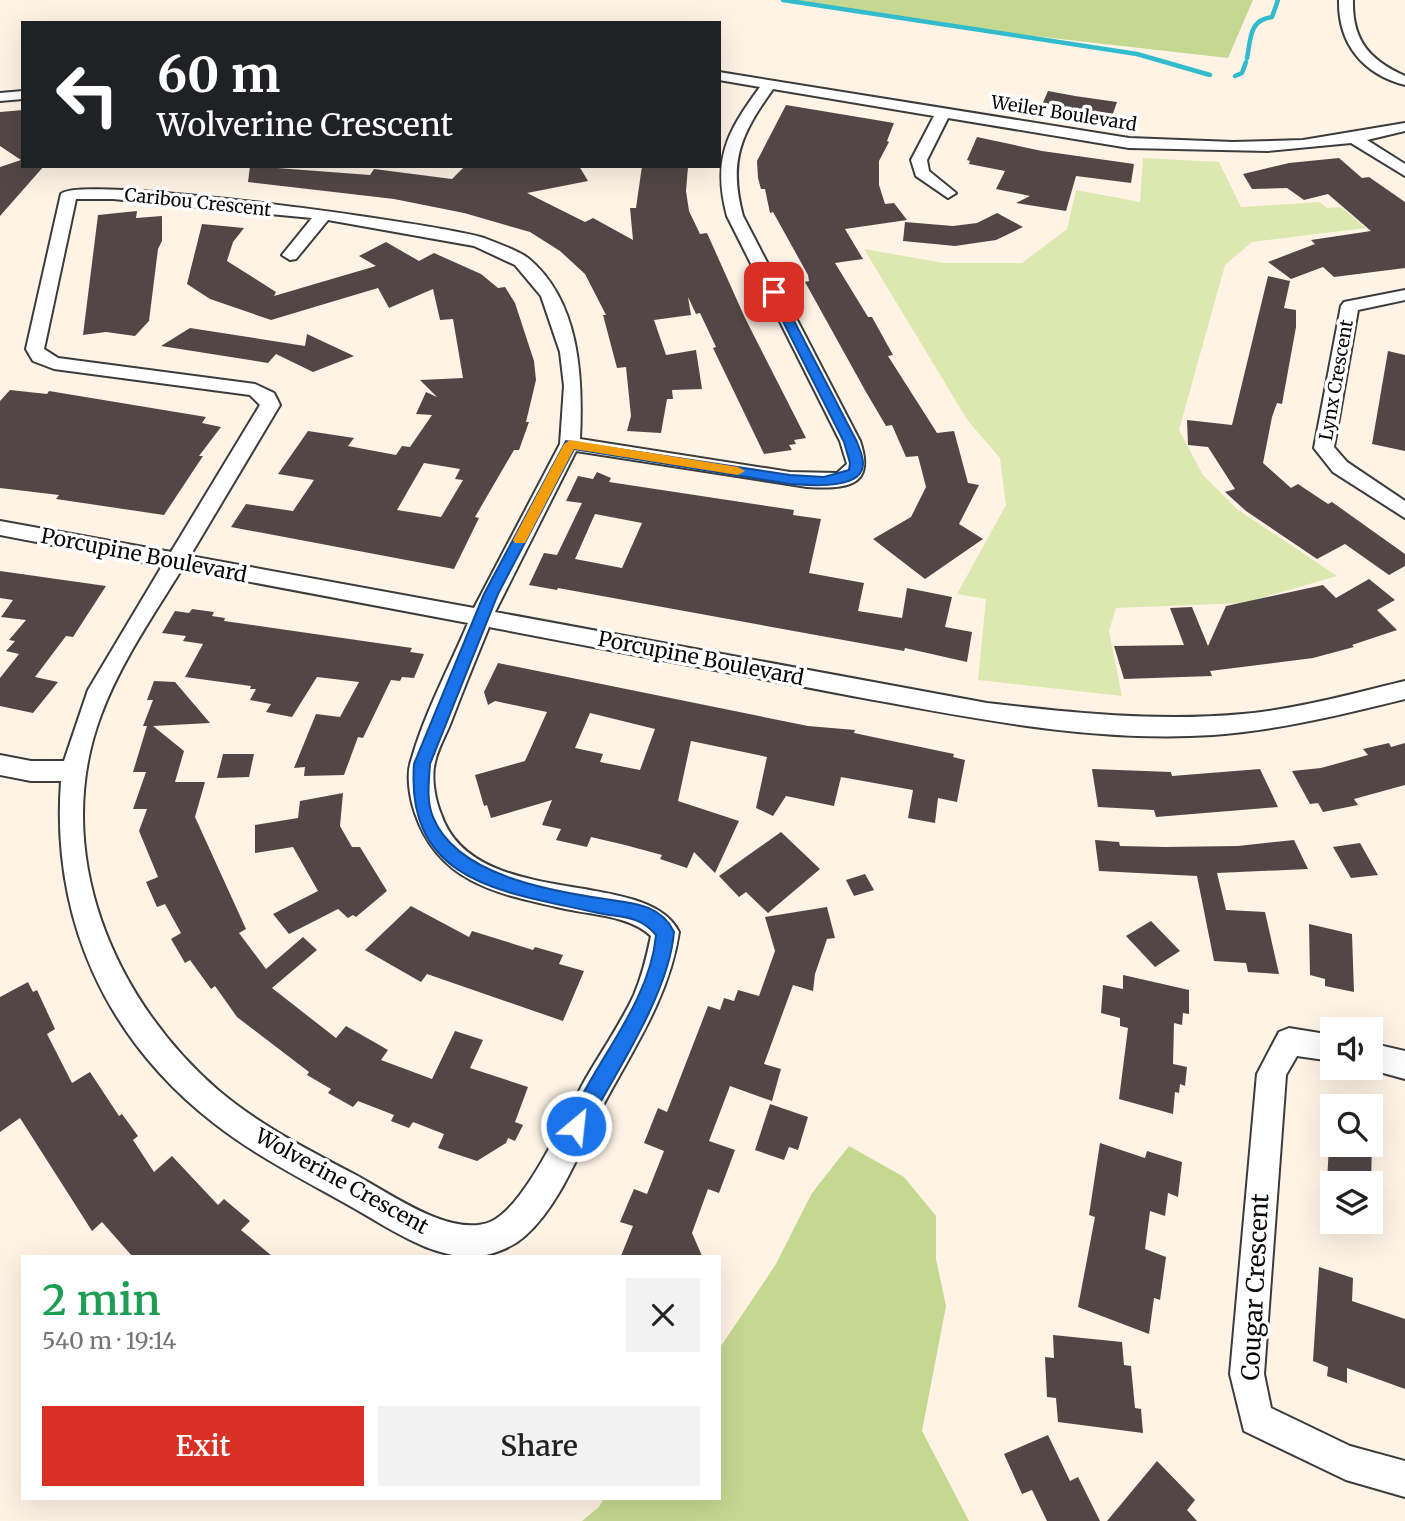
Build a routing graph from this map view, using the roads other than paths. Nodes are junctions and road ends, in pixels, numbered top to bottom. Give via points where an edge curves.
1 (1346, 0) edge
2 (721, 76) edge
3 (1405, 81) edge
4 (769, 85) junction
5 (21, 95) edge
6 (0, 97) edge
7 (943, 113) junction
8 (1405, 127) edge
9 (1355, 139) junction
10 (1405, 171) edge
11 (948, 193) dead end
12 (324, 214) junction
13 (290, 255) dead end
14 (1405, 295) edge
15 (570, 444) junction
16 (1405, 511) edge
17 (0, 528) edge
18 (176, 562) junction
19 (482, 616) junction
20 (1405, 691) edge
21 (0, 765) edge
22 (75, 771) junction
23 (1320, 1046) edge
24 (1383, 1059) edge
25 (1405, 1065) edge
26 (1405, 1479) edge

1 - 3 street via 1345,25 1352,44 1371,62
2 - 4 street, Weiler Boulevard
4 - 7 street, Weiler Boulevard
4 - 15 street via 731,143 728,194 850,442 855,471 832,480 790,479
5 - 6 street
7 - 9 street, Weiler Boulevard via 1140,144 1202,147
7 - 11 street via 919,160 922,173
8 - 9 street, Weiler Boulevard
9 - 10 street
12 - 13 street
12 - 15 street, Caribou Crescent via 479,242 521,261 549,295 569,352 573,386
12 - 18 street, Caribou Crescent via 69,194 35,349 40,357 54,363 255,390 267,397 270,405
14 - 16 street, Lynx Crescent via 1350,306 1324,448 1340,467
15 - 19 street, Caribou Crescent
17 - 18 street, Porcupine Boulevard
18 - 19 street, Porcupine Boulevard
18 - 22 street, Wolverine Crescent via 109,667 90,709
19 - 20 street, Porcupine Boulevard via 987,712 1090,724 1240,724
19 - 22 street, Wolverine Crescent via 422,764 425,818 449,852 495,882 636,910 653,918 665,932 664,951 645,1000 532,1205 504,1234 473,1241 439,1234 386,1208 276,1147 211,1102 166,1061 132,1020 97,957 79,891 71,837
21 - 22 street via 31,771
23 - 26 street, Cougar Crescent via 1289,1041 1272,1074 1247,1374 1256,1419 1346,1462
24 - 25 street

